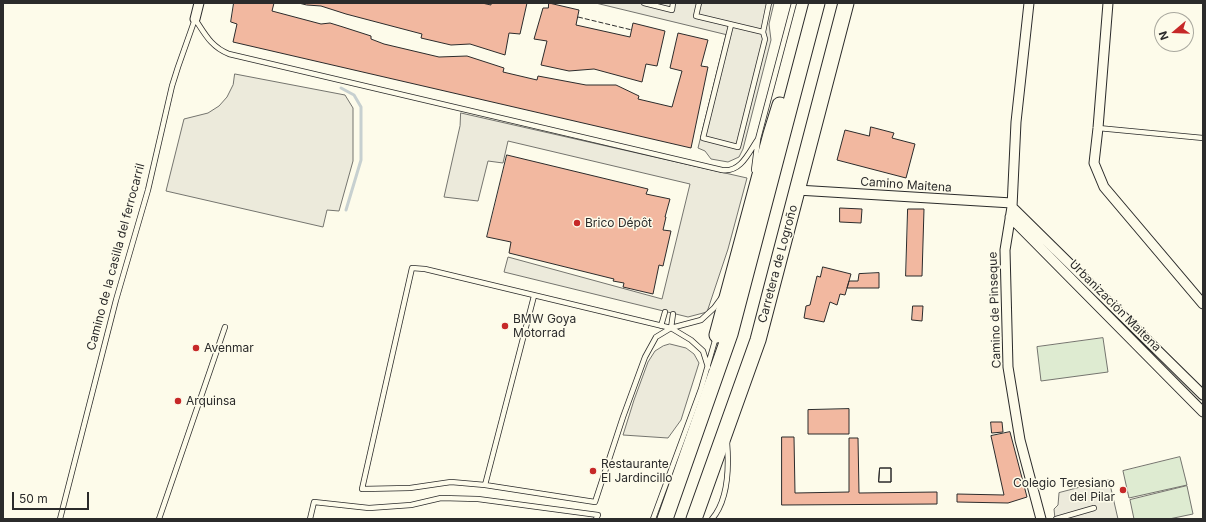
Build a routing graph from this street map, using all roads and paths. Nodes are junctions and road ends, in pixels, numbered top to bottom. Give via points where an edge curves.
1 (200, 3) edge
2 (644, 3) edge
3 (673, 3) edge
4 (699, 3) edge
5 (769, 3) edge
6 (794, 3) edge
7 (816, 3) edge
8 (846, 3) edge
9 (1029, 3) edge
10 (1108, 3) edge
11 (195, 19) junction
12 (731, 25) junction
13 (763, 32) junction
14 (801, 62) junction
15 (1098, 128) junction
16 (1203, 138) edge
17 (758, 139) junction
18 (754, 176) dead end
19 (752, 182) dead end
20 (797, 190) junction
21 (1012, 205) junction
22 (1010, 217) junction
23 (723, 295) junction
24 (534, 296) junction
25 (1203, 304) edge
26 (665, 312) dead end
27 (673, 314) dead end
28 (661, 326) junction
29 (225, 327) dead end
30 (671, 328) junction
31 (717, 335) junction
32 (708, 366) junction
33 (1203, 395) edge
34 (1203, 412) edge
35 (726, 428) junction
36 (486, 485) junction
37 (1094, 508) dead end
38 (60, 519) edge
39 (159, 519) edge
40 (310, 519) edge
41 (596, 519) edge
42 (653, 519) edge
43 (665, 519) edge
44 (694, 519) edge
45 (712, 519) edge
46 (1041, 519) edge
47 (1056, 519) edge

1 - 11 street, Camino de la casilla del ferrocarril
2 - 3 lane via 672,10
4 - 12 lane via 696,16
5 - 13 lane
6 - 17 lane
7 - 14 highway
8 - 20 highway, Carretera de Logroño
9 - 21 street, Camino de Pinseque via 1016,122
10 - 15 street
11 - 17 lane via 210,42 229,54 722,170 729,170 741,164
11 - 38 lane, Camino de la casilla del ferrocarril via 173,81 148,190 116,300
12 - 13 lane
12 - 13 lane via 703,138 738,148 765,39
14 - 31 highway via 788,84 771,134
14 - 43 highway via 730,334
15 - 16 lane
15 - 25 street via 1094,163 1104,187
17 - 18 lane
19 - 23 lane
20 - 21 street, Camino Maitena
20 - 35 highway, Carretera de Logroño via 758,340
21 - 22 street, Camino de Pinseque
21 - 33 street
22 - 34 street, Urbanización Maitena
22 - 46 street, Camino de Pinseque via 1005,250 1008,367 1020,440
23 - 30 lane via 701,320
23 - 31 lane
24 - 28 lane
24 - 36 lane
24 - 36 lane via 412,268 362,489 410,488 451,482
26 - 28 lane
27 - 30 lane
28 - 30 lane
29 - 39 lane
30 - 32 lane via 703,351
30 - 36 lane via 656,337 644,357 595,502
31 - 32 lane
32 - 42 lane
35 - 44 highway, Carretera de Logroño
35 - 45 lane via 728,458 725,486 718,511
37 - 47 lane
40 - 41 lane via 314,502 369,508 411,505 442,498 478,499 598,515

